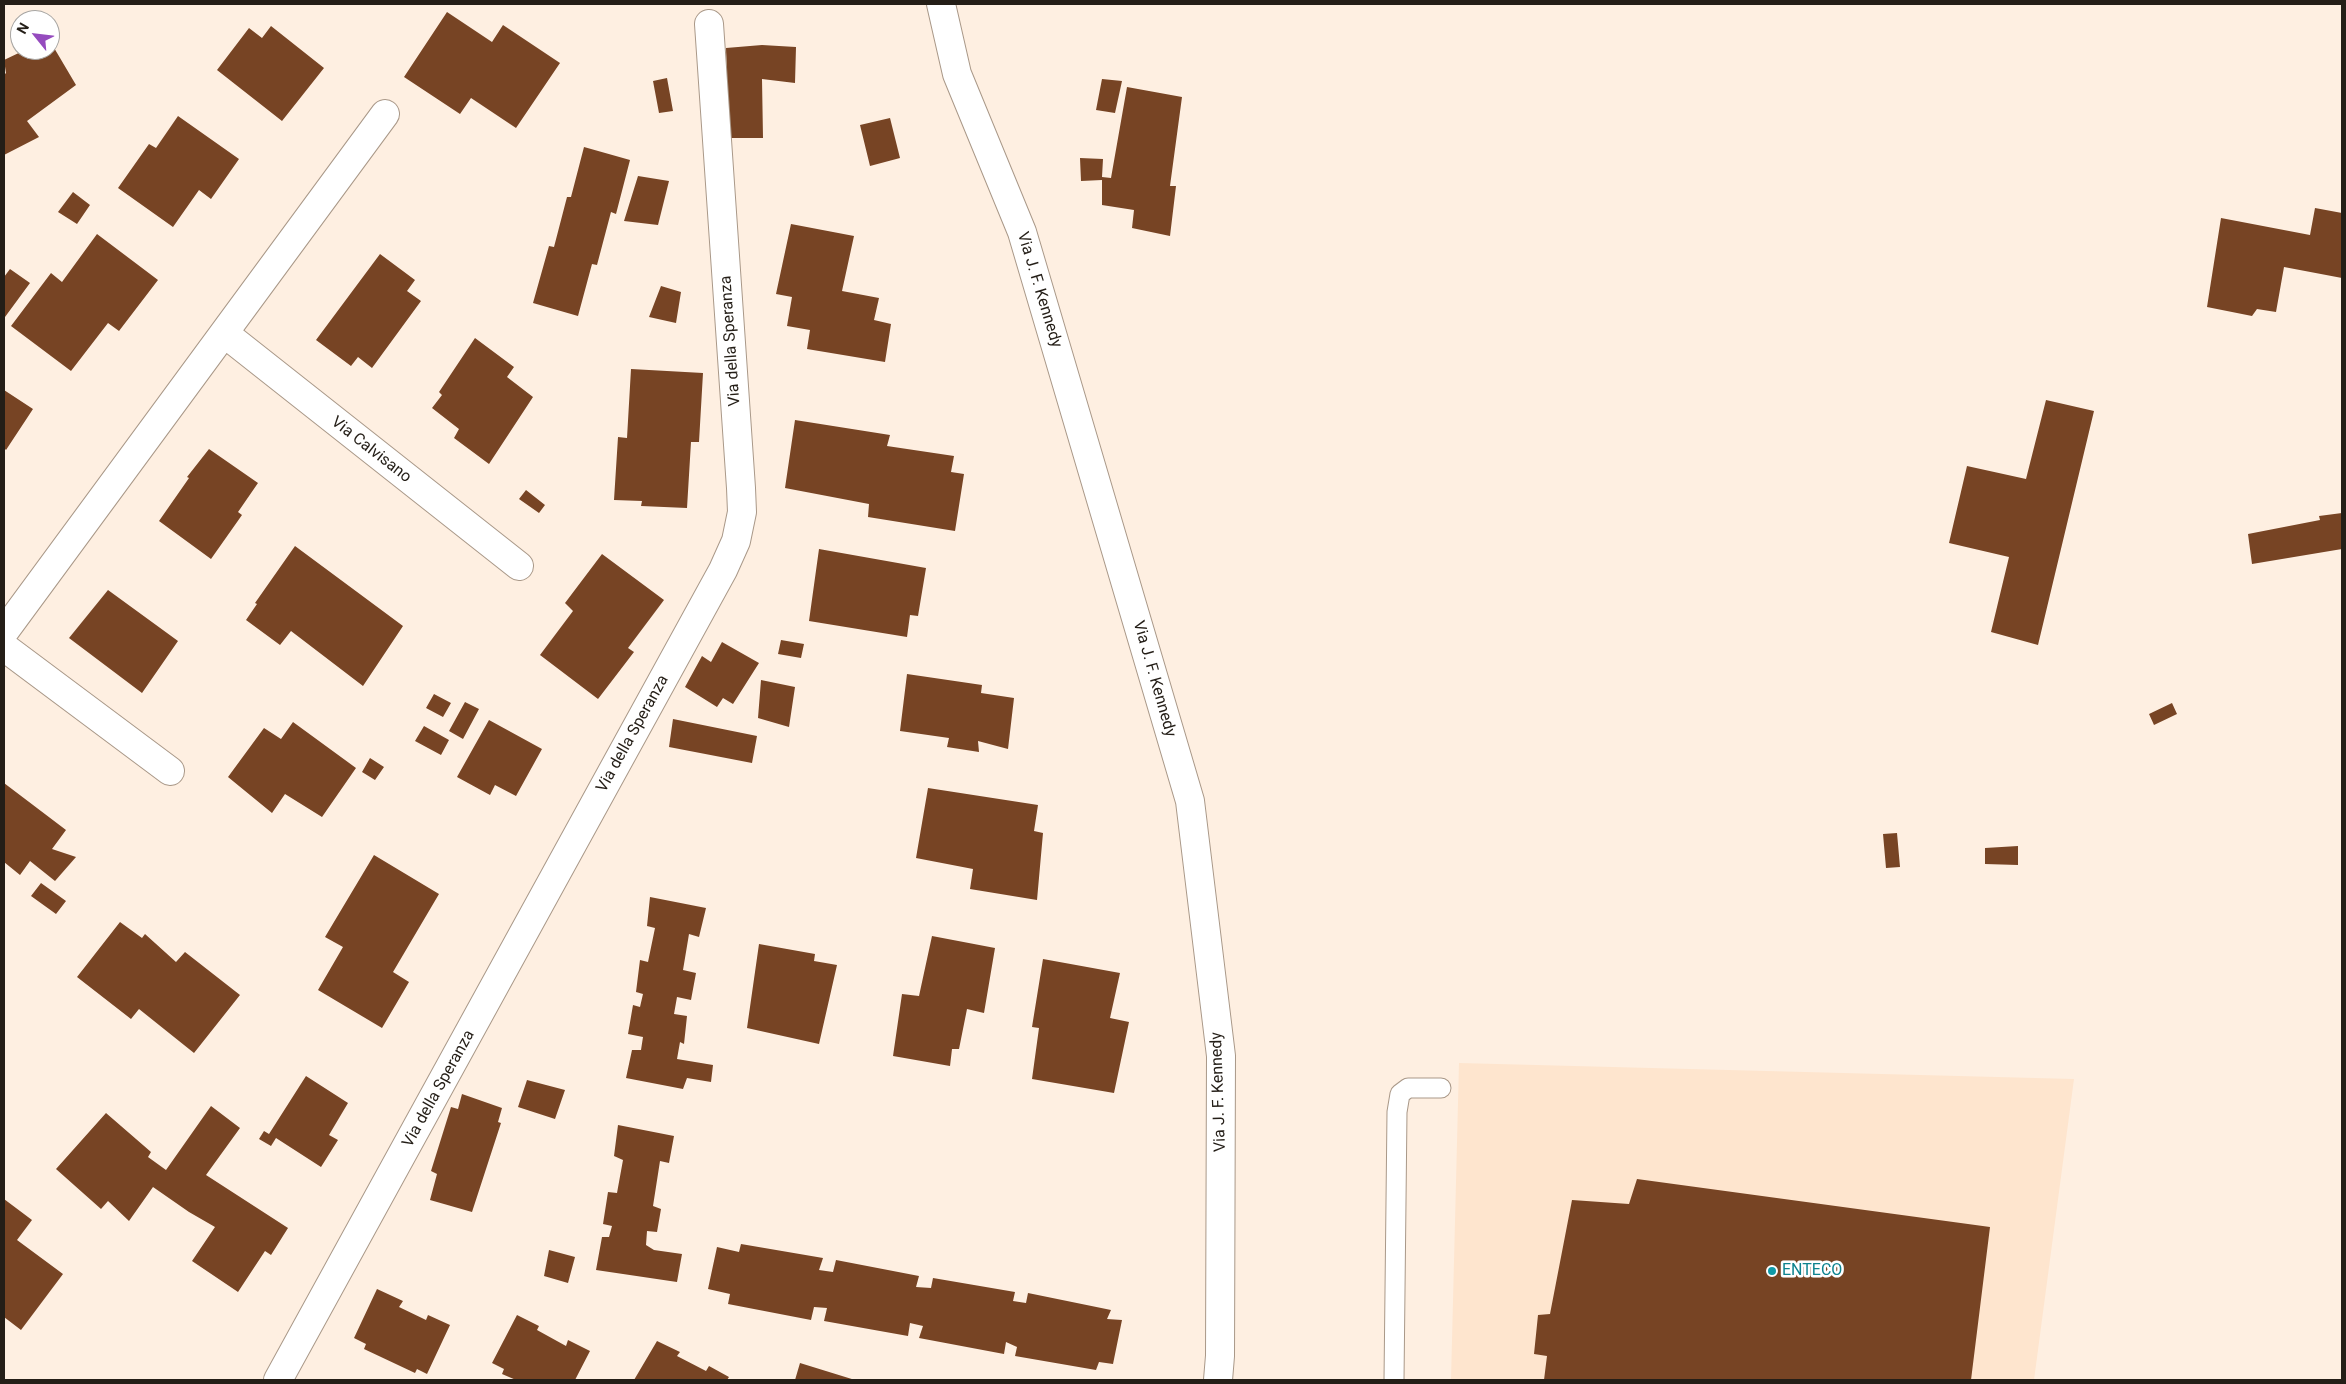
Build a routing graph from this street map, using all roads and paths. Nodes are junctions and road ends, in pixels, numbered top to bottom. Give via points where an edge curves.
1 (941, 4) edge
2 (709, 24) dead end
3 (385, 114) dead end
4 (224, 333) junction
5 (519, 566) dead end
6 (4, 632) edge
7 (4, 647) edge
8 (170, 771) dead end
9 (1441, 1088) dead end
10 (278, 1380) edge
11 (1218, 1380) edge
12 (1394, 1380) edge

1 - 11 street, Via J. F. Kennedy via 957,74 1022,232 1190,801 1221,1056
2 - 10 street, Via della Speranza via 741,488 742,512 736,541 714,587
3 - 4 street
4 - 5 street, Via Calvisano
4 - 6 street
7 - 8 street
9 - 12 lane via 1408,1088 1400,1094 1397,1112

